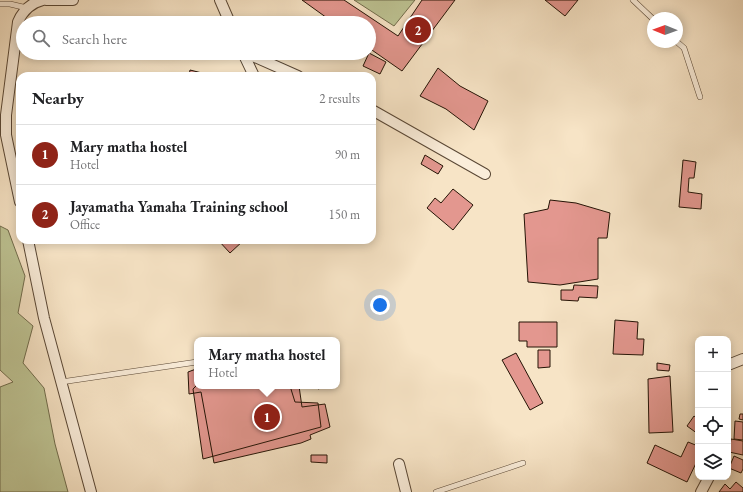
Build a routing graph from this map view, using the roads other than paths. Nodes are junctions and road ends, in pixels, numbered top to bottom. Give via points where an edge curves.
1 (45, 0) edge
2 (73, 0) edge
3 (220, 0) edge
4 (633, 0) edge
5 (0, 4) edge
6 (27, 8) junction
7 (647, 13) edge
8 (20, 16) edge
9 (227, 16) edge
10 (16, 38) edge
11 (683, 47) edge
12 (248, 60) edge
13 (261, 60) edge
14 (252, 72) edge
15 (289, 72) edge
16 (700, 98) dead end
17 (376, 112) edge
18 (485, 174) dead end
19 (16, 183) edge
20 (29, 244) edge
21 (743, 359) edge
22 (194, 362) edge
23 (731, 364) edge
24 (61, 382) junction
25 (523, 463) dead end
26 (399, 464) dead end
27 (707, 480) edge
28 (91, 492) edge
29 (406, 492) edge
30 (436, 492) edge
31 (701, 492) edge

1 - 2 street
1 - 6 street via 35,2
3 - 9 street
4 - 7 lane
5 - 6 lane
6 - 8 street
10 - 19 street via 6,115 6,135
11 - 16 lane
12 - 14 street
13 - 15 street
17 - 18 street
20 - 24 street via 44,318
21 - 23 street
22 - 24 lane
24 - 28 street
25 - 30 lane
26 - 29 street
27 - 31 street

